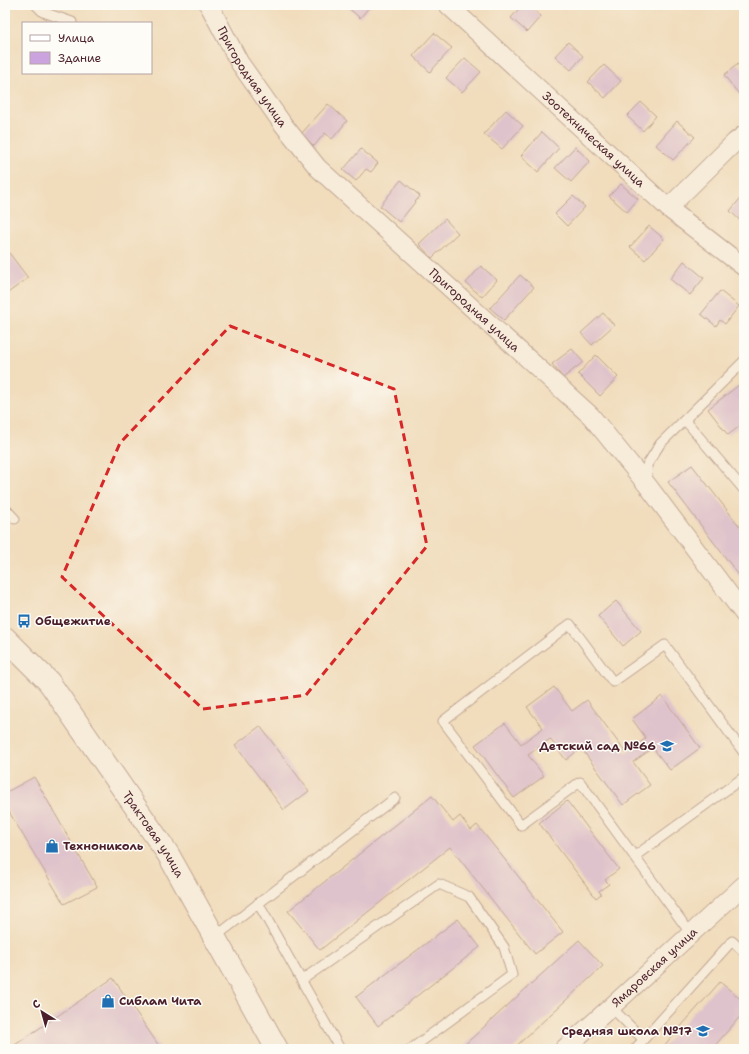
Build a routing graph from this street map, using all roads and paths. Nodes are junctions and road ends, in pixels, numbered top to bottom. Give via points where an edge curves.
1 (36, 5) edge
2 (209, 5) edge
3 (448, 5) edge
4 (72, 22) dead end
5 (744, 135) edge
6 (668, 208) junction
7 (744, 267) edge
8 (744, 362) edge
9 (685, 420) junction
10 (648, 486) junction
11 (744, 490) edge
12 (5, 508) edge
13 (15, 519) dead end
14 (744, 614) edge
15 (5, 638) edge
16 (744, 753) edge
17 (744, 777) edge
18 (395, 798) dead end
19 (635, 856) junction
20 (744, 885) edge
21 (258, 903) junction
22 (691, 934) junction
23 (214, 937) junction
24 (744, 952) edge
25 (302, 980) junction
26 (611, 1007) junction
27 (643, 1039) junction
28 (277, 1049) edge
29 (340, 1049) edge
30 (411, 1049) edge
31 (564, 1049) edge
32 (635, 1049) edge

1 - 4 lane via 43,12
2 - 10 street, Пригородная улица via 239,62 318,168 591,416
3 - 6 street, Зоотехническая улица
5 - 6 street
6 - 7 street, Зоотехническая улица
8 - 9 lane
9 - 10 lane via 660,444 647,465
9 - 11 lane
10 - 14 street, Пригородная улица
12 - 13 lane
15 - 23 main road, Трактовая улица via 49,682 168,854
16 - 19 lane via 665,645 613,682 570,624 443,721 521,825 580,782
17 - 19 lane
18 - 21 lane
19 - 22 lane
20 - 22 street, Ямаровская улица
21 - 23 lane
21 - 25 lane
22 - 26 street, Ямаровская улица
23 - 28 main road, Трактовая улица
24 - 27 lane via 732,941
25 - 29 lane
25 - 30 lane via 439,884 469,897 504,947 512,975
26 - 27 lane
26 - 31 street, Ямаровская улица
27 - 32 lane

